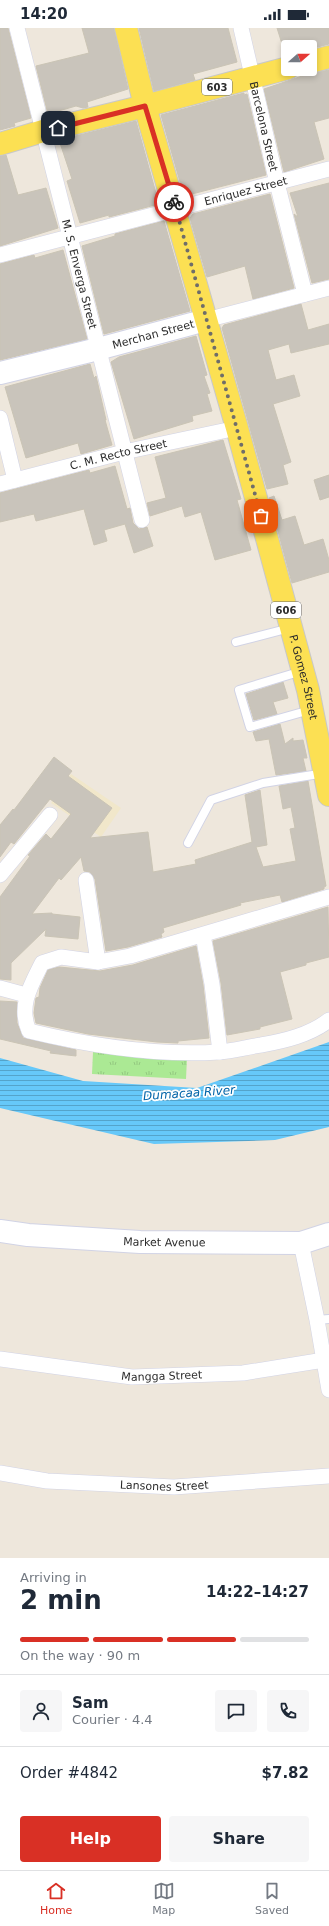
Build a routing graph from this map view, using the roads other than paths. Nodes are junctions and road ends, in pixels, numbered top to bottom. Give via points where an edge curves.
1 (17, 28) edge
2 (126, 28) edge
3 (241, 28) edge
4 (329, 57) edge
5 (317, 60) edge
6 (281, 70) edge
7 (252, 76) junction
8 (145, 106) junction
9 (43, 131) junction
10 (0, 144) edge
11 (329, 169) edge
12 (277, 183) junction
13 (176, 210) junction
14 (70, 236) junction
15 (0, 255) edge
16 (329, 288) edge
17 (305, 294) junction
18 (206, 320) junction
19 (98, 349) junction
20 (0, 373) edge
21 (0, 418) edge
22 (237, 428) junction
23 (124, 452) junction
24 (15, 480) junction
25 (0, 484) edge
26 (142, 520) dead end
27 (291, 628) junction
28 (236, 642) dead end
29 (302, 671) junction
30 (313, 710) junction
31 (325, 773) junction
32 (329, 795) edge
33 (50, 815) dead end
34 (188, 843) dead end
35 (0, 875) edge
36 (86, 880) dead end
37 (329, 897) edge
38 (203, 935) junction
39 (98, 962) junction
40 (0, 988) edge
41 (26, 995) junction
42 (329, 1020) edge
43 (220, 1052) junction
44 (0, 1231) edge
45 (329, 1234) edge
46 (301, 1243) junction
47 (323, 1319) edge
48 (0, 1359) edge
49 (324, 1360) junction
50 (329, 1390) edge
51 (0, 1473) edge
52 (329, 1476) edge

1 - 9 street, M. S. Enverga Street
2 - 8 main road, P. Gomez Street
3 - 7 street, Barcelona Street
4 - 5 main road
6 - 7 main road, 603
7 - 8 main road, 603
7 - 12 street, Barcelona Street
8 - 9 main road
8 - 13 main road, P. Gomez Street / 606
9 - 10 main road
9 - 14 street, M. S. Enverga Street
11 - 12 street, Enriquez Street
12 - 13 street, Enriquez Street
12 - 17 street, Barcelona Street
13 - 14 street, Enriquez Street
13 - 18 main road, P. Gomez Street / 606
14 - 15 street, Enriquez Street
14 - 19 street, M. S. Enverga Street
16 - 17 street, Merchan Street
17 - 18 street, Merchan Street
18 - 19 street, Merchan Street
18 - 22 main road, P. Gomez Street / 606
19 - 20 street, Merchan Street
19 - 23 street, M. S. Enverga Street
21 - 24 street
22 - 23 street, C. M. Recto Street
22 - 27 main road, P. Gomez Street / 606
23 - 24 street, C. M. Recto Street
23 - 26 street, M. S. Enverga Street
24 - 25 street, C. M. Recto Street
27 - 28 lane
27 - 29 main road, P. Gomez Street / 606
29 - 30 main road, P. Gomez Street / 606
29 - 30 lane via 240,690 250,727
30 - 31 main road, P. Gomez Street / 606
31 - 32 main road, P. Gomez Street / 606
31 - 34 lane via 263,783 211,800
33 - 35 street
36 - 39 street
37 - 38 street
38 - 39 street via 130,956
38 - 43 street
39 - 41 street via 61,957 42,963
40 - 41 street
41 - 43 street via 26,1024 29,1031 94,1045 154,1052
42 - 43 street via 322,1026 285,1040
44 - 46 street, Market Avenue via 28,1236 140,1242
45 - 46 street, Market Avenue
46 - 47 street
47 - 49 street
48 - 49 street, Mangga Street via 132,1377 243,1373
49 - 50 street
51 - 52 street, Lansones Street via 47,1481 174,1486

